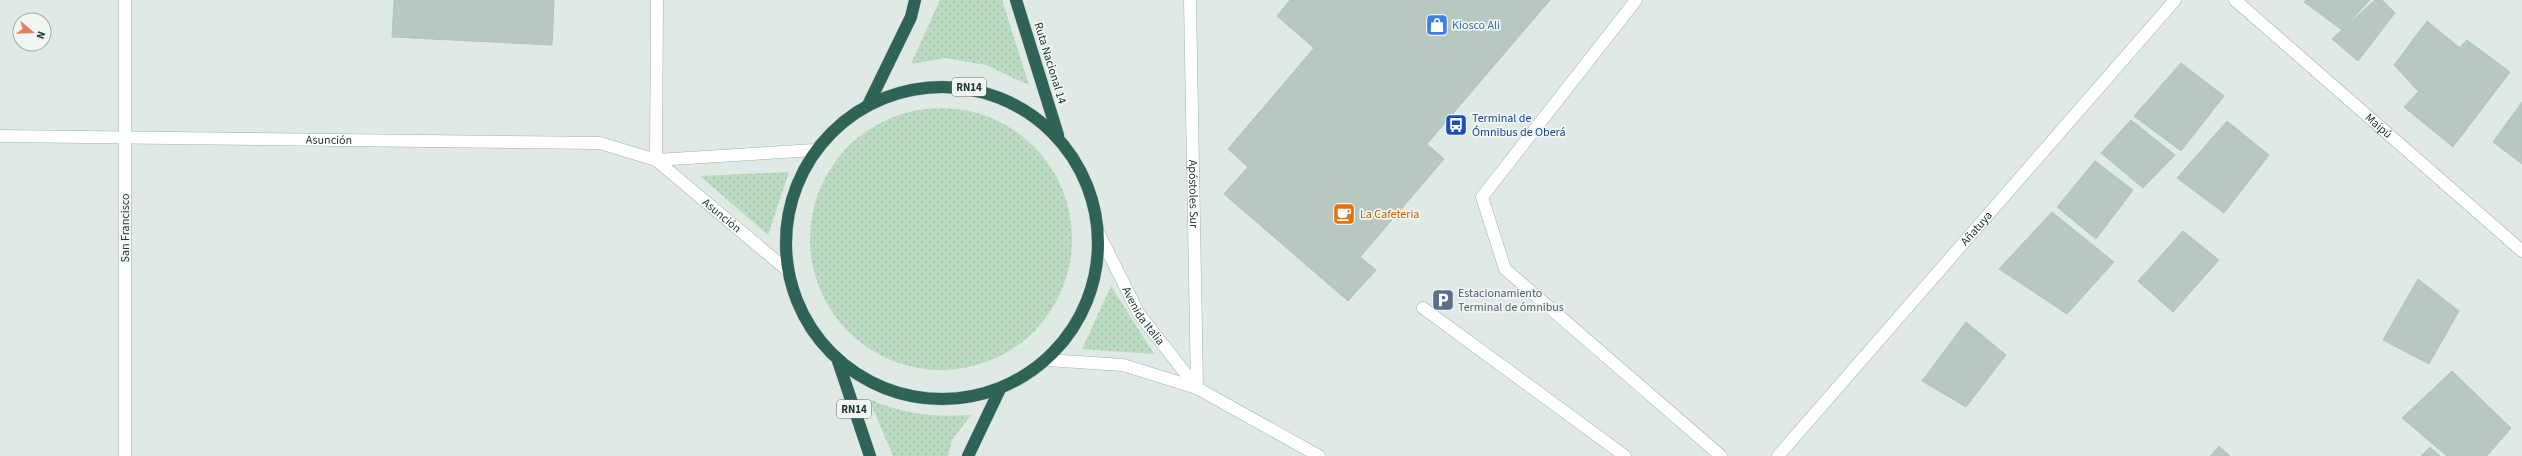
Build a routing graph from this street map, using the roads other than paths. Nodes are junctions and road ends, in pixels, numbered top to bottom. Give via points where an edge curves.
1 (125, 0) edge
2 (657, 0) edge
3 (915, 0) edge
4 (1016, 0) edge
5 (1190, 0) edge
6 (1636, 0) edge
7 (2175, 0) edge
8 (2235, 0) edge
9 (869, 103) junction
10 (1058, 135) junction
11 (0, 136) edge
12 (124, 138) junction
13 (816, 150) junction
14 (656, 160) junction
15 (1100, 236) junction
16 (2522, 251) edge
17 (788, 270) junction
18 (1423, 308) dead end
19 (1046, 360) junction
20 (838, 361) junction
21 (1197, 388) junction
22 (1000, 390) junction
23 (125, 456) edge
24 (870, 456) edge
25 (968, 456) edge
26 (1319, 456) edge
27 (1625, 456) edge
28 (1721, 456) edge
29 (1778, 456) edge

1 - 12 street, San Francisco
2 - 14 street
3 - 9 highway, Ruta Nacional 14 / RN14 via 911,17
4 - 10 highway, Ruta Nacional 14 / RN14
5 - 21 street, Apóstoles Sur
6 - 28 street via 1482,196 1505,269
7 - 29 street, Añatuya
8 - 16 street, Maipú
9 - 10 highway, Ruta Nacional 14 / RN14 via 918,86 969,87 1018,104
9 - 13 highway, Ruta Nacional 14 / RN14 via 840,124
10 - 15 highway, Ruta Nacional 14 / RN14 via 1080,166 1094,200
11 - 12 street, Asunción
12 - 14 street, Asunción via 600,143
12 - 23 street, San Francisco
13 - 14 street, Asunción
13 - 17 highway, Ruta Nacional 14 / RN14 via 795,187 786,228
14 - 17 street, Asunción
15 - 19 highway, Ruta Nacional 14 / RN14 via 1094,282 1076,325
15 - 21 street, Avenida Italia via 1139,314
17 - 20 highway, Ruta Nacional 14 / RN14 via 805,320
18 - 27 street
19 - 21 street, Avenida Italia via 1123,365
19 - 22 highway, Ruta Nacional 14 / RN14 via 1024,377
20 - 22 highway, Ruta Nacional 14 / RN14 via 874,385 915,398 958,399
20 - 24 highway, Ruta Nacional 14 / RN14
21 - 26 street, Avenida Italia
22 - 25 highway

